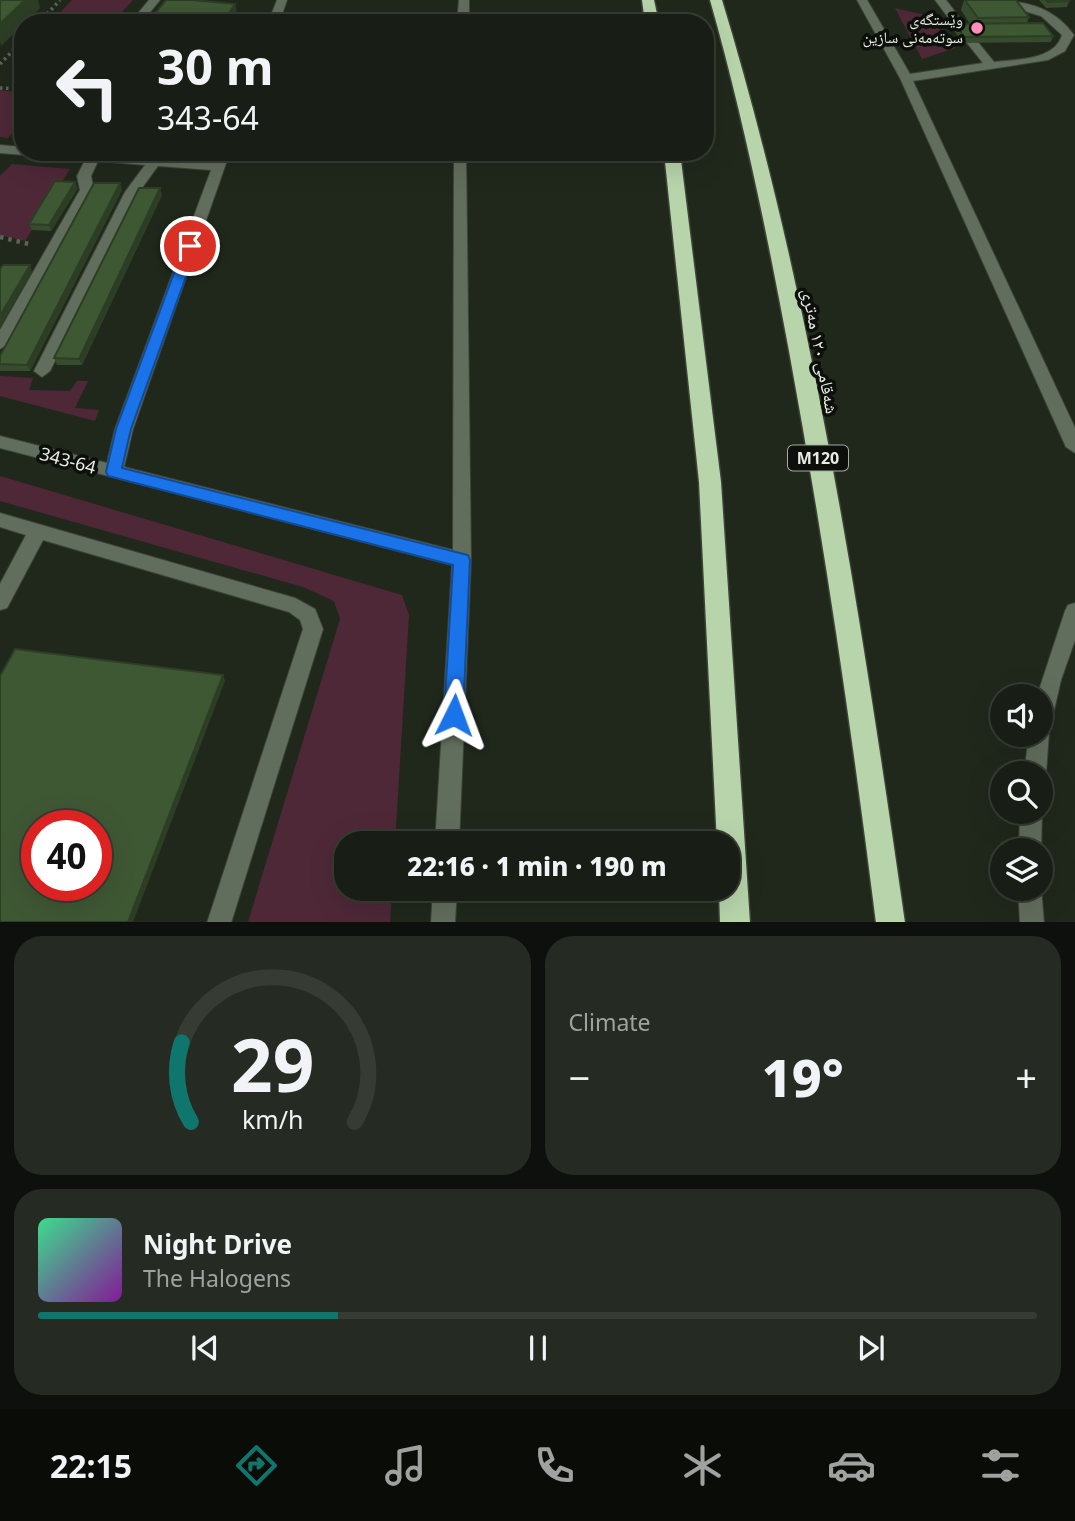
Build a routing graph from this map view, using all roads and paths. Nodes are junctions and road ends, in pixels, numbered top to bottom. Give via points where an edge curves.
1 (60, 0) edge
2 (155, 0) edge
3 (716, 0) edge
4 (862, 0) edge
5 (940, 0) edge
6 (992, 0) edge
7 (47, 14) edge
8 (143, 14) edge
9 (964, 30) edge
10 (974, 43) edge
11 (14, 49) edge
12 (0, 64) edge
13 (991, 66) junction
14 (906, 78) junction
15 (92, 161) edge
16 (129, 161) edge
17 (198, 161) edge
18 (221, 161) edge
19 (460, 161) edge
20 (673, 161) edge
21 (153, 163) junction
22 (0, 237) edge
23 (54, 248) junction
24 (0, 344) edge
25 (42, 371) dead end
26 (0, 442) edge
27 (1075, 447) edge
28 (114, 472) junction
29 (0, 520) edge
30 (38, 531) junction
31 (462, 560) junction
32 (0, 602) edge
33 (1075, 611) edge
34 (1050, 684) edge
35 (448, 831) edge
36 (444, 901) edge
37 (1031, 901) edge
38 (219, 922) edge
39 (443, 922) edge
40 (735, 922) edge
41 (891, 922) edge
42 (1032, 922) edge

1 - 7 path
2 - 8 street
3 - 41 highway, شەقامی ١٢٠ مەتری / M120 via 767,195 808,402 865,728
4 - 14 street
5 - 9 street
6 - 13 street via 1048,15 1068,36 1066,46 1055,54
10 - 13 street
11 - 12 path
13 - 14 street
14 - 27 street
15 - 23 street via 84,176 92,183
16 - 21 street
17 - 21 street
18 - 28 street via 124,429
19 - 31 street
20 - 40 highway via 710,482
21 - 25 street via 132,184
22 - 23 path
23 - 24 street
26 - 28 street, 343-64
28 - 31 street, 343-64
29 - 30 street
30 - 32 street
30 - 38 street via 295,606 308,615 313,629
31 - 35 street
33 - 34 street
36 - 39 street
37 - 42 street

